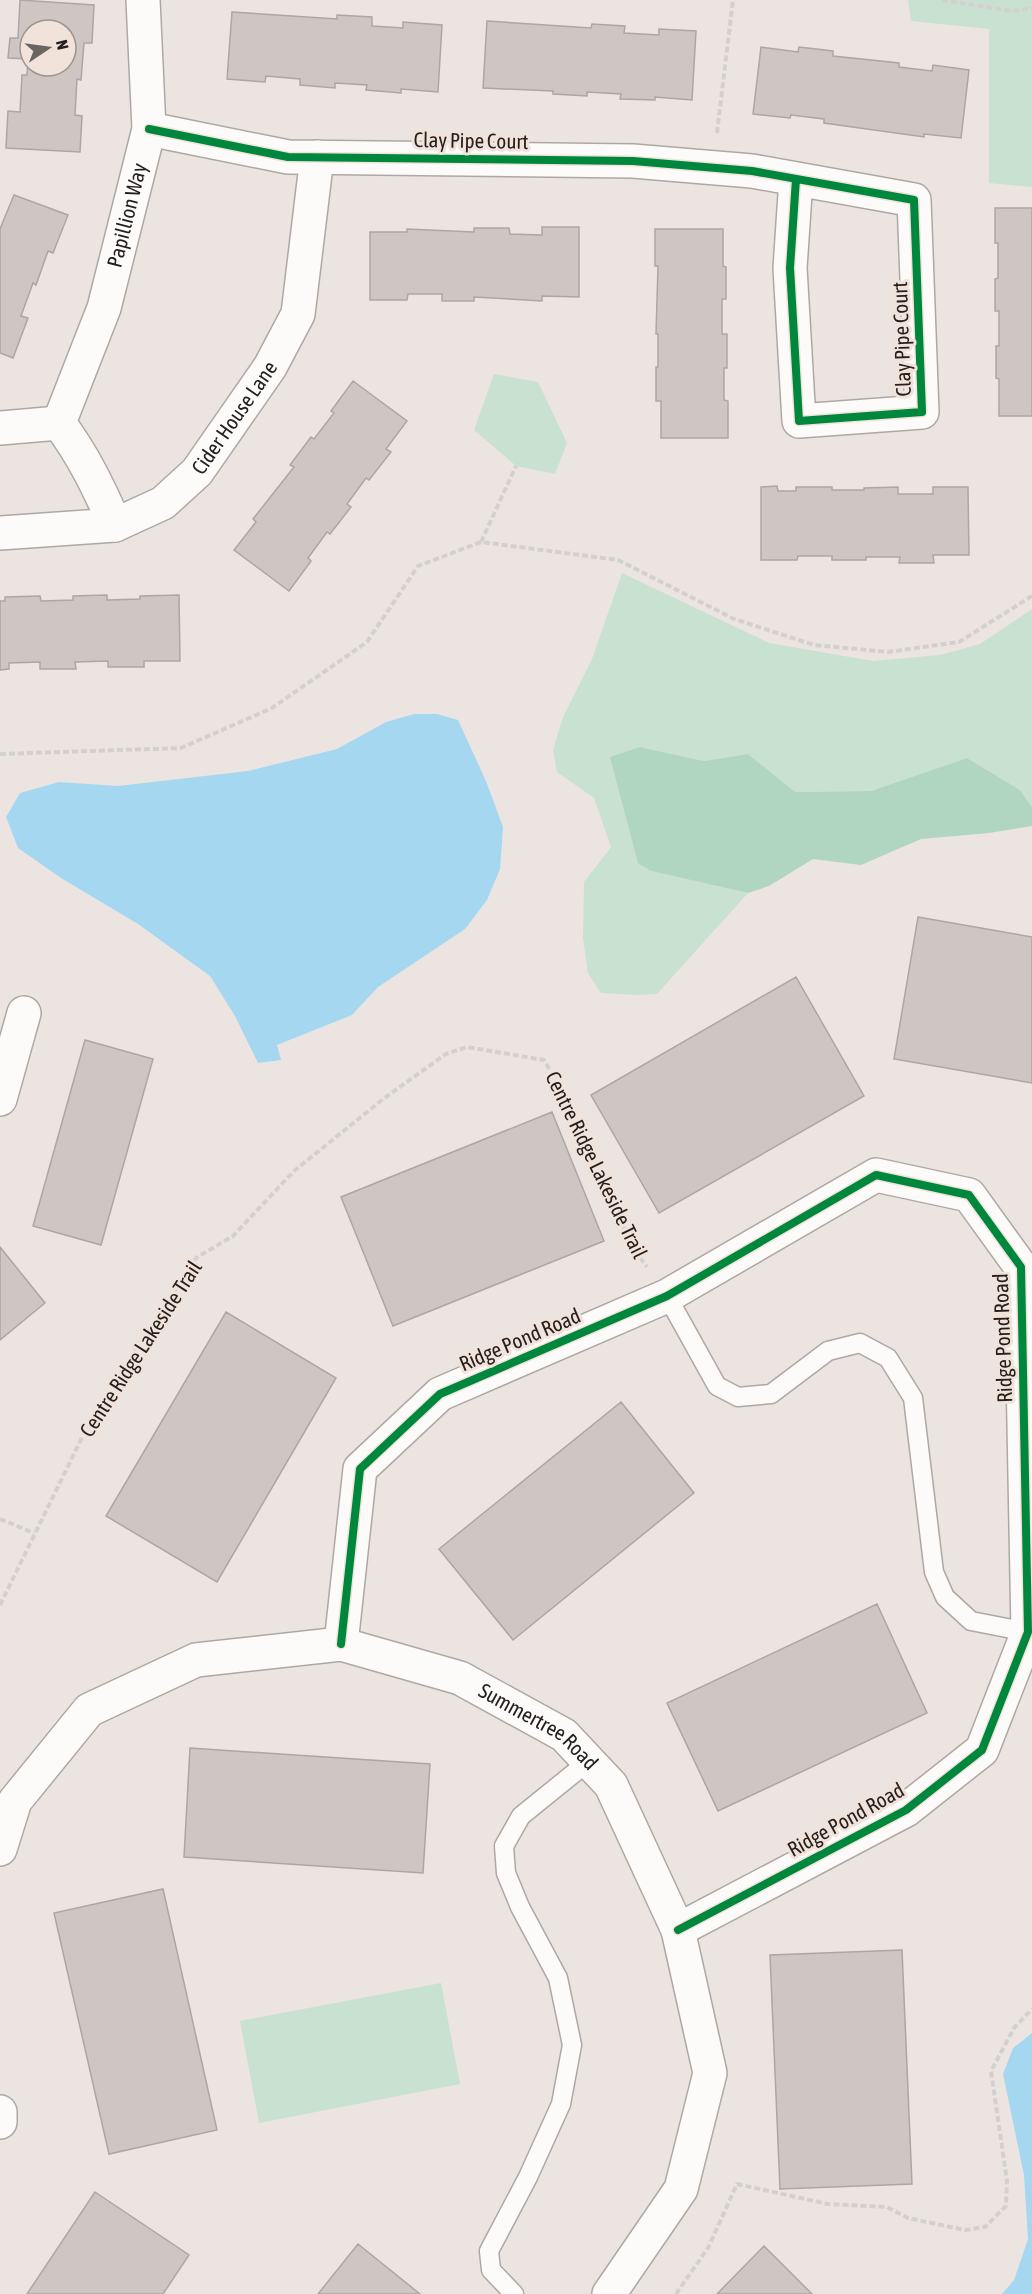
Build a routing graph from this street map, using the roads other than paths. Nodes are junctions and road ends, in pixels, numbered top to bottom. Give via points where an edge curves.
1 (143, 0) edge
2 (149, 129) junction
3 (317, 157) junction
4 (796, 179) junction
5 (59, 423) junction
6 (0, 428) edge
7 (116, 525) junction
8 (0, 533) edge
9 (24, 1012) dead end
10 (1, 1089) edge
11 (667, 1296) junction
12 (1028, 1632) junction
13 (341, 1644) junction
14 (589, 1761) junction
15 (0, 1849) edge
16 (678, 1930) junction
17 (0, 2112) edge
18 (0, 2122) edge
19 (514, 2294) edge
20 (609, 2294) edge

1 - 2 street, Papillion Way
2 - 3 street, Clay Pipe Court via 288,157
2 - 5 street, Papillion Way via 104,308
3 - 4 street, Clay Pipe Court via 633,161 752,171
3 - 7 street, Cider House Lane via 298,314 270,367 197,472 163,503
4 - 4 street, Clay Pipe Court via 914,200 922,412 799,421 790,268
5 - 6 street
5 - 7 street via 92,472
7 - 8 street, Cider House Lane
9 - 10 street
11 - 12 lane via 717,1386 738,1397 771,1394 828,1351 860,1343 888,1358 913,1398 934,1572 945,1597 971,1621
11 - 12 street, Ridge Pond Road via 876,1175 969,1195 1021,1267
11 - 13 street, Ridge Pond Road via 440,1394 360,1469
12 - 16 street, Ridge Pond Road via 982,1750 906,1810
13 - 14 street, Summertree Road via 460,1678 564,1735
13 - 15 street, Summertree Road via 196,1660 89,1710 15,1802
14 - 16 street, Summertree Road via 611,1785
14 - 19 lane via 520,1816 504,1846 506,1873 558,1978 572,2045 561,2104 489,2251 491,2270
16 - 20 street, Summertree Road via 710,2073 681,2189
17 - 18 street

